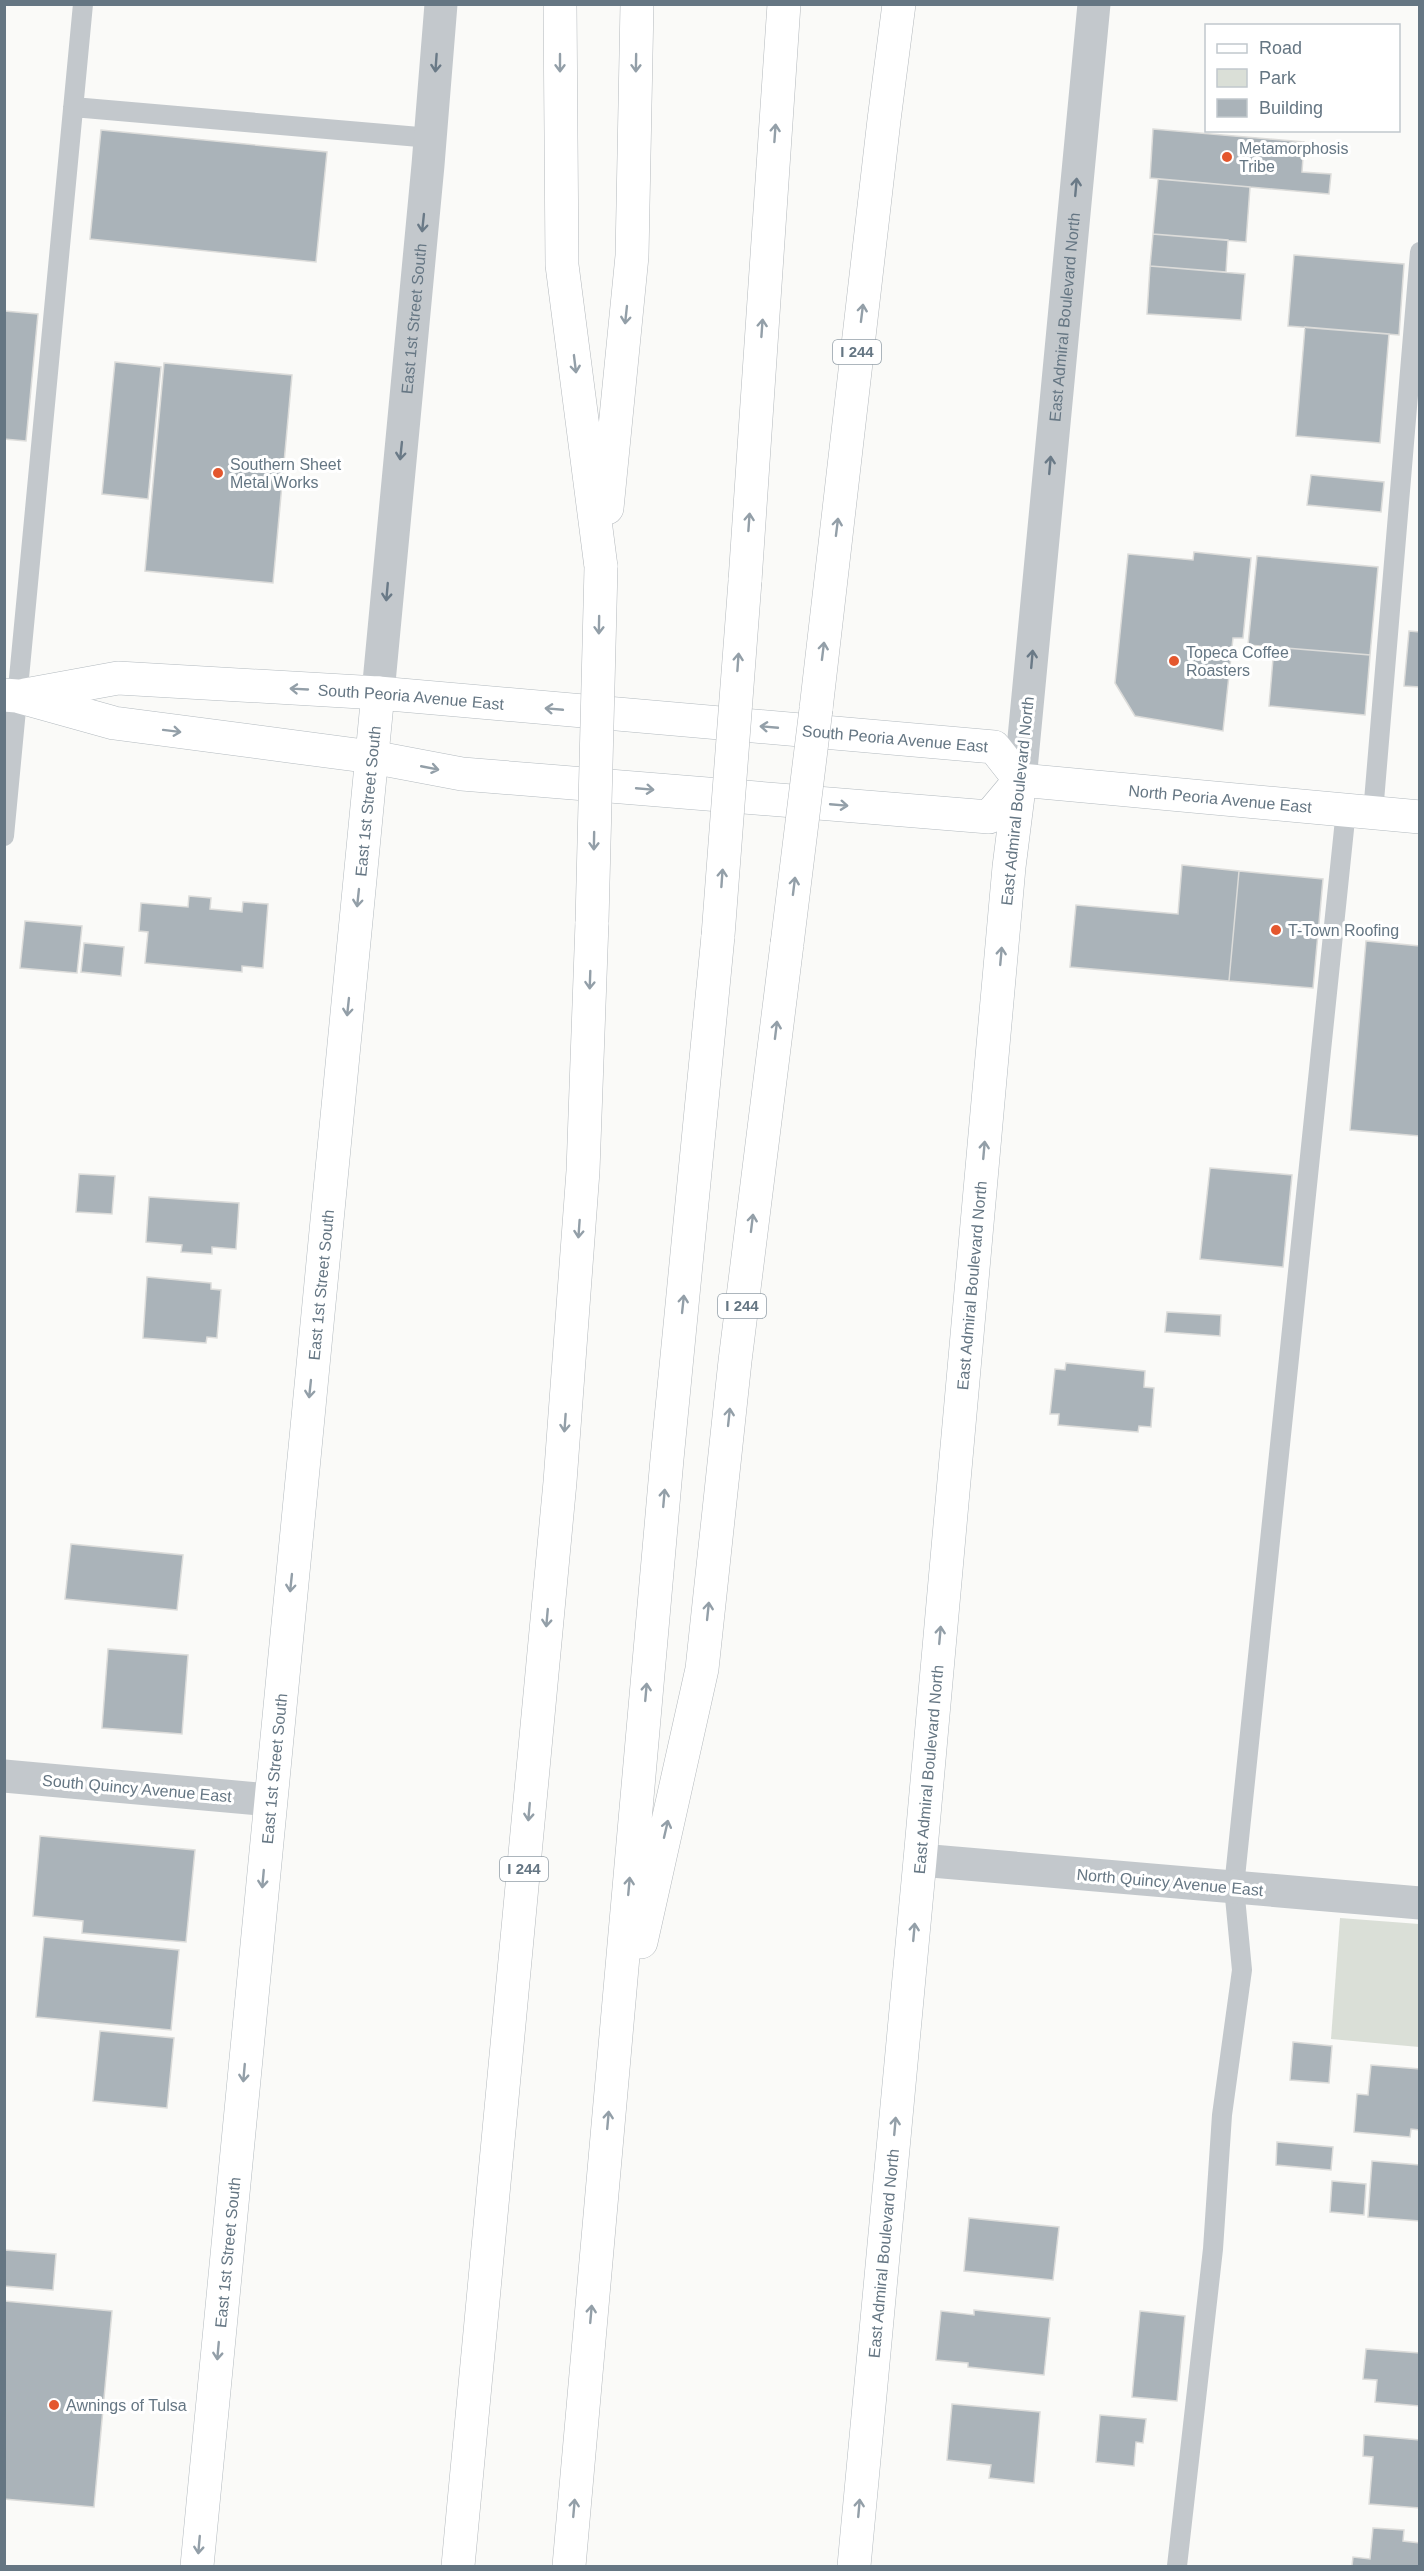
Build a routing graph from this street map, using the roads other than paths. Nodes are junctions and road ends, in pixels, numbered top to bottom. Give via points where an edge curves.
1 (83, 4) edge
2 (441, 4) edge
3 (560, 4) edge
4 (638, 4) edge
5 (784, 4) edge
6 (899, 4) edge
7 (918, 4) edge
8 (1094, 4) edge
9 (73, 107) junction
10 (884, 120) junction
11 (431, 138) junction
12 (1419, 252) edge
13 (601, 567) junction
14 (378, 693) junction
15 (11, 696) edge
16 (372, 757) junction
17 (1020, 780) junction
18 (1360, 811) junction
19 (1419, 817) edge
20 (4, 836) edge
21 (4, 1776) edge
22 (270, 1800) junction
23 (920, 1860) junction
24 (1234, 1887) junction
25 (1419, 1903) edge
26 (612, 2070) junction
27 (197, 2566) edge
28 (458, 2566) edge
29 (569, 2566) edge
30 (854, 2566) edge
31 (1177, 2566) edge

1 - 9 lane
2 -> 11 street, East 1st Street South
3 -> 13 main road via 562,265
4 -> 13 main road, I 244 via 632,256
26 -> 5 main road, bridge via 718,936
6 - 10 main road, I 244
7 - 10 main road
17 -> 8 street, East Admiral Boulevard North
9 - 11 lane
9 - 15 lane
26 -> 10 main road, I 244, bridge via 702,1669
11 -> 14 street, East 1st Street South
12 - 18 lane
13 -> 28 main road, I 244, bridge via 583,1171 560,1482
14 -> 15 main road, South Peoria Avenue East via 118,678
14 - 16 main road, East 1st Street South
17 -> 14 main road, South Peoria Avenue East via 994,747
15 -> 16 main road via 114,723
15 - 20 lane
16 -> 17 main road via 462,774 989,817
16 -> 22 main road, East 1st Street South
17 - 18 main road, North Peoria Avenue East
23 -> 17 main road, East Admiral Boulevard North
18 - 19 main road, North Peoria Avenue East
18 - 24 lane
21 - 22 street, South Quincy Avenue East
22 -> 27 main road, East 1st Street South
23 - 24 street, North Quincy Avenue East
30 -> 23 main road, East Admiral Boulevard North
24 - 25 street, North Quincy Avenue East
24 - 31 lane via 1242,1970 1222,2115 1213,2249
29 -> 26 main road, I 244

